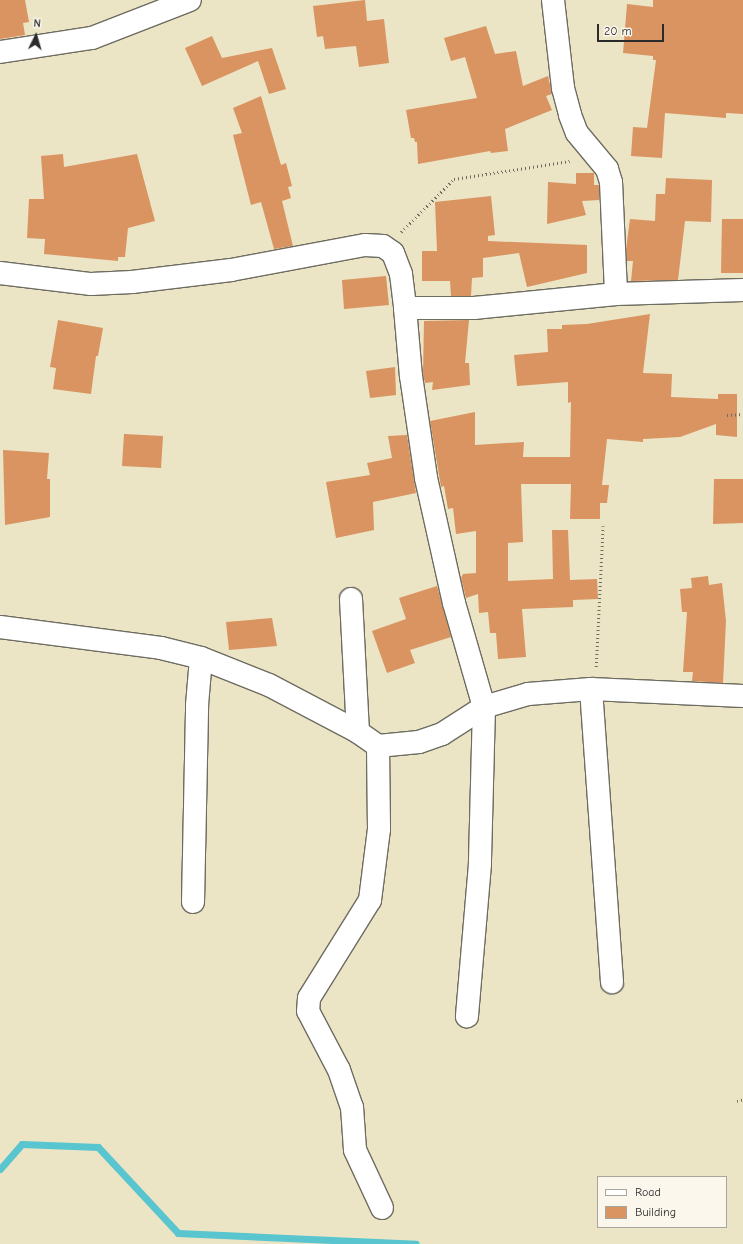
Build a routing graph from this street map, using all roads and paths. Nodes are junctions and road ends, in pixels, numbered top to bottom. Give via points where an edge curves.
1 (190, 0) edge
2 (553, 0) edge
3 (0, 52) edge
4 (600, 158) junction
5 (383, 246) junction
6 (0, 273) edge
7 (743, 290) edge
8 (616, 294) junction
9 (405, 308) junction
10 (743, 414) edge
11 (727, 415) dead end
12 (603, 526) dead end
13 (351, 599) dead end
14 (0, 627) edge
15 (201, 658) junction
16 (593, 689) junction
17 (743, 696) edge
18 (484, 707) junction
19 (358, 732) junction
20 (378, 746) junction
21 (193, 902) dead end
22 (612, 982) dead end
23 (467, 1016) dead end
24 (743, 1099) edge
25 (737, 1101) dead end
26 (382, 1208) dead end

1 - 3 street via 92,38
2 - 4 street via 563,88 570,115 577,133
4 - 5 path via 558,162 454,179 403,230
4 - 8 street via 611,182
5 - 6 street via 342,248 231,270 132,282 91,284
5 - 9 street via 393,253 401,274
7 - 8 street
8 - 9 street via 474,308
9 - 18 street via 411,376 428,486 454,603
10 - 11 path
12 - 16 path
13 - 19 street
14 - 15 street via 161,648
15 - 19 street via 269,685
15 - 21 street via 197,705
16 - 17 street
16 - 18 street via 528,694
16 - 22 street
18 - 20 street via 442,734 402,746
18 - 23 street via 480,864
19 - 20 street
20 - 26 street via 379,829 370,900 309,998 308,1011 339,1070 352,1107 355,1150
24 - 25 path

